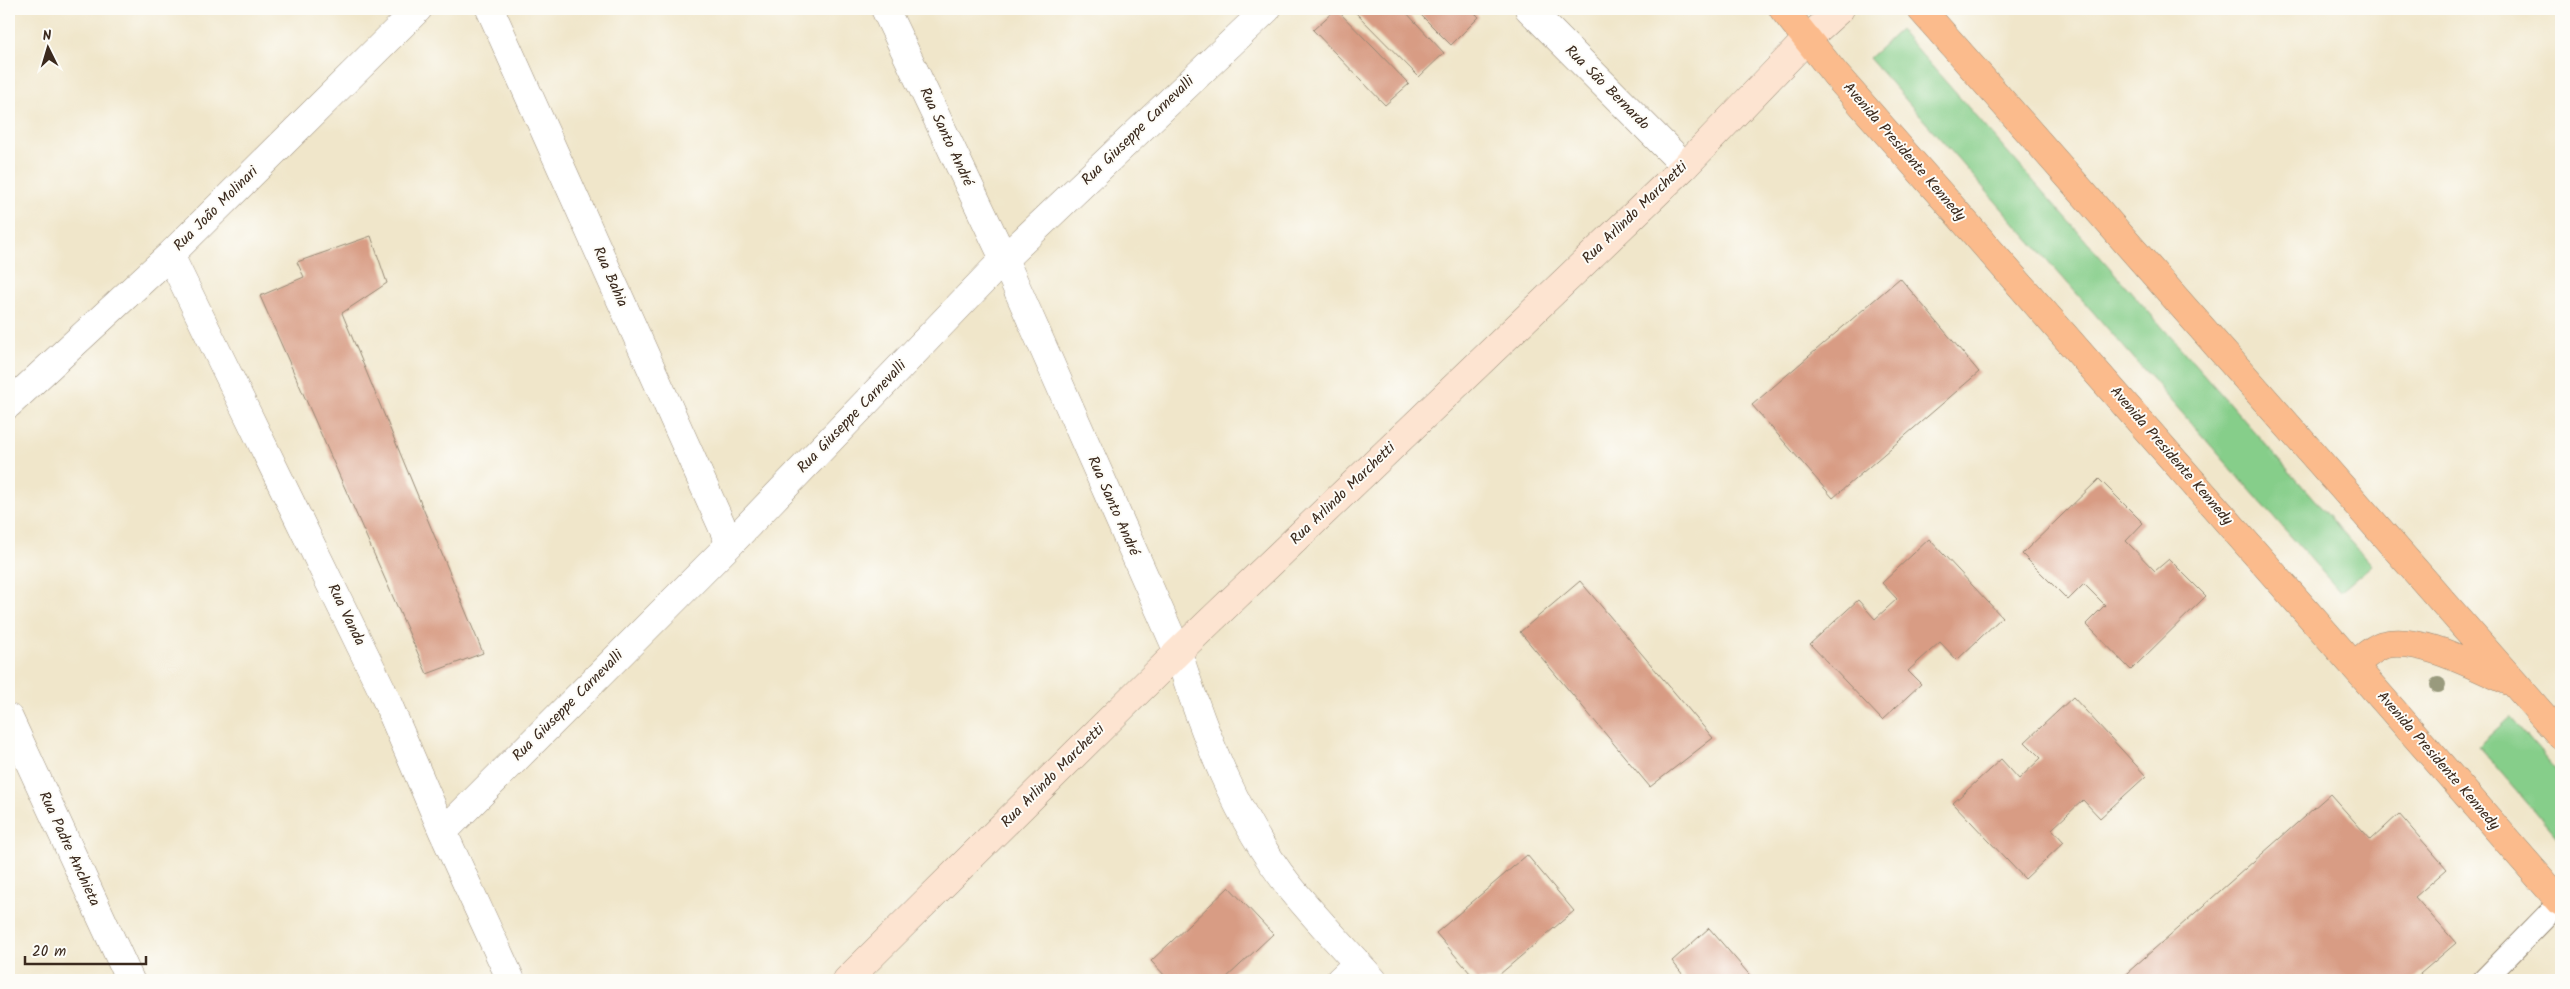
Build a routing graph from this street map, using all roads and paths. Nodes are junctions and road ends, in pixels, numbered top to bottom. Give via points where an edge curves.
1 (418, 9) edge
2 (490, 9) edge
3 (885, 9) edge
4 (1267, 9) edge
5 (1529, 9) edge
6 (1783, 9) edge
7 (1840, 9) edge
8 (1921, 9) edge
9 (1806, 40) junction
10 (1685, 166) junction
11 (170, 255) junction
12 (1004, 259) junction
13 (9, 404) edge
14 (730, 544) junction
15 (1178, 652) junction
16 (2354, 665) junction
17 (2515, 684) junction
18 (9, 718) edge
19 (2561, 736) edge
20 (443, 832) junction
21 (2561, 901) edge
22 (1357, 975) edge
23 (130, 980) edge
24 (511, 980) edge
25 (847, 980) edge
26 (2484, 980) edge

1 - 11 street, Rua João Molinari
2 - 14 street, Rua Bahia
3 - 12 street, Rua Santo André
4 - 12 street, Rua Giuseppe Carnevalli
5 - 10 street, Rua São Bernardo
6 - 9 main road, Avenida Presidente Kennedy
7 - 9 street, Rua Arlindo Marchetti
8 - 17 main road
9 - 10 street, Rua Arlindo Marchetti
9 - 16 main road, Avenida Presidente Kennedy
10 - 15 street, Rua Arlindo Marchetti
11 - 13 street, Rua João Molinari
11 - 20 street, Rua Vanda via 382,690
12 - 14 street, Rua Giuseppe Carnevalli
12 - 15 street, Rua Santo André
14 - 20 street, Rua Giuseppe Carnevalli
15 - 22 street, Rua Santo André via 1215,759 1258,838 1289,886
15 - 25 street, Rua Arlindo Marchetti
16 - 17 main road via 2382,646 2404,644 2435,650
16 - 21 main road, Avenida Presidente Kennedy
17 - 19 main road
18 - 23 street, Rua Padre Anchieta
20 - 24 street, Rua Vanda
21 - 26 lane

